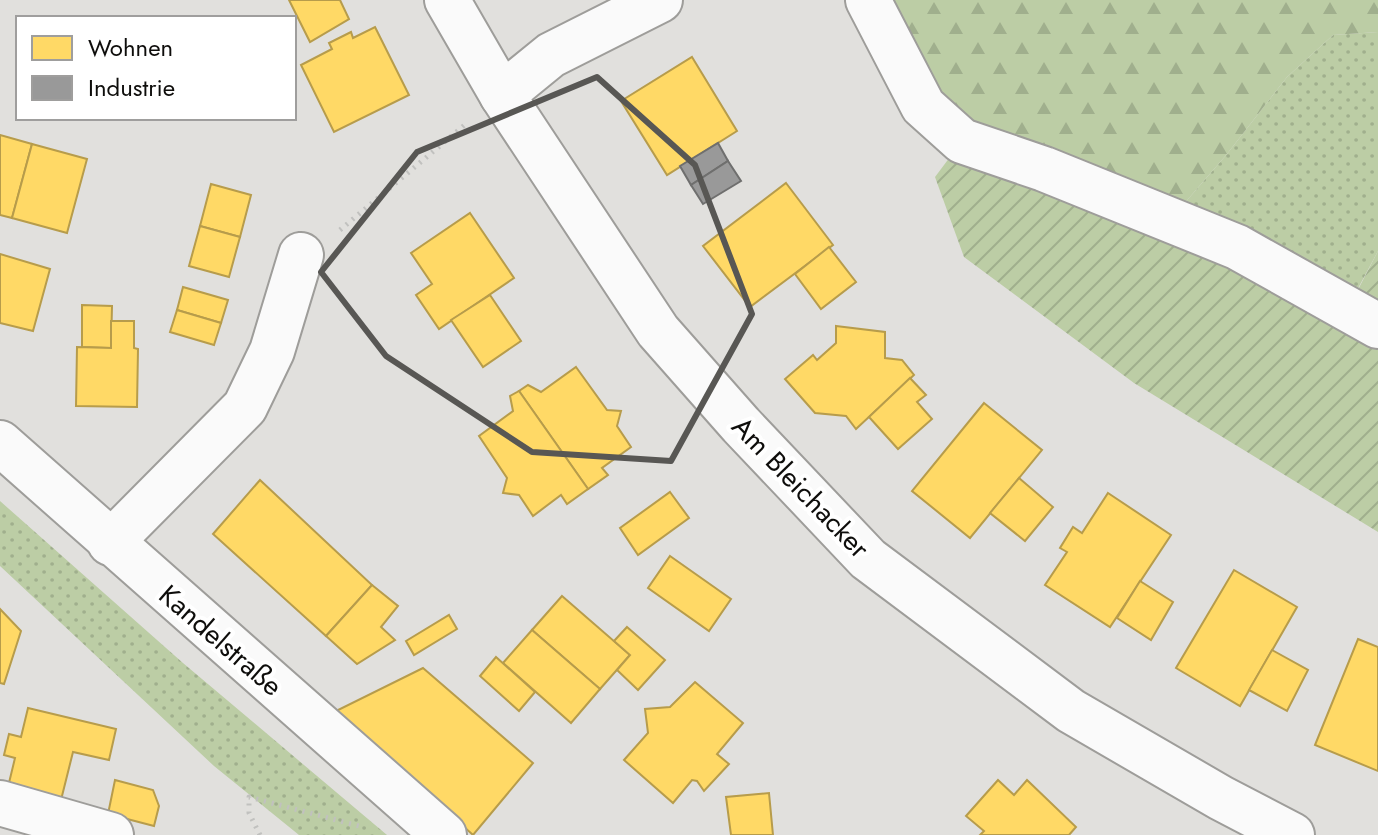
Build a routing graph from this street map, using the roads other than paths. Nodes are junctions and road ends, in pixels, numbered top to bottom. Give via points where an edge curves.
1 (447, 0) edge
2 (660, 0) edge
3 (868, 0) edge
4 (502, 95) junction
5 (301, 255) road end
6 (1378, 326) edge
7 (0, 443) edge
8 (110, 543) junction
9 (0, 803) edge
10 (111, 835) edge
11 (444, 835) edge
12 (1292, 835) edge

1 - 4 street, Am Bleichacker
2 - 4 street via 551,55
3 - 6 street via 923,106 962,141 1237,247
4 - 12 street, Am Bleichacker via 658,331 868,559 1071,711
5 - 8 street via 272,351 245,407
7 - 8 street, Kandelstraße
8 - 11 street, Kandelstraße
9 - 10 street

